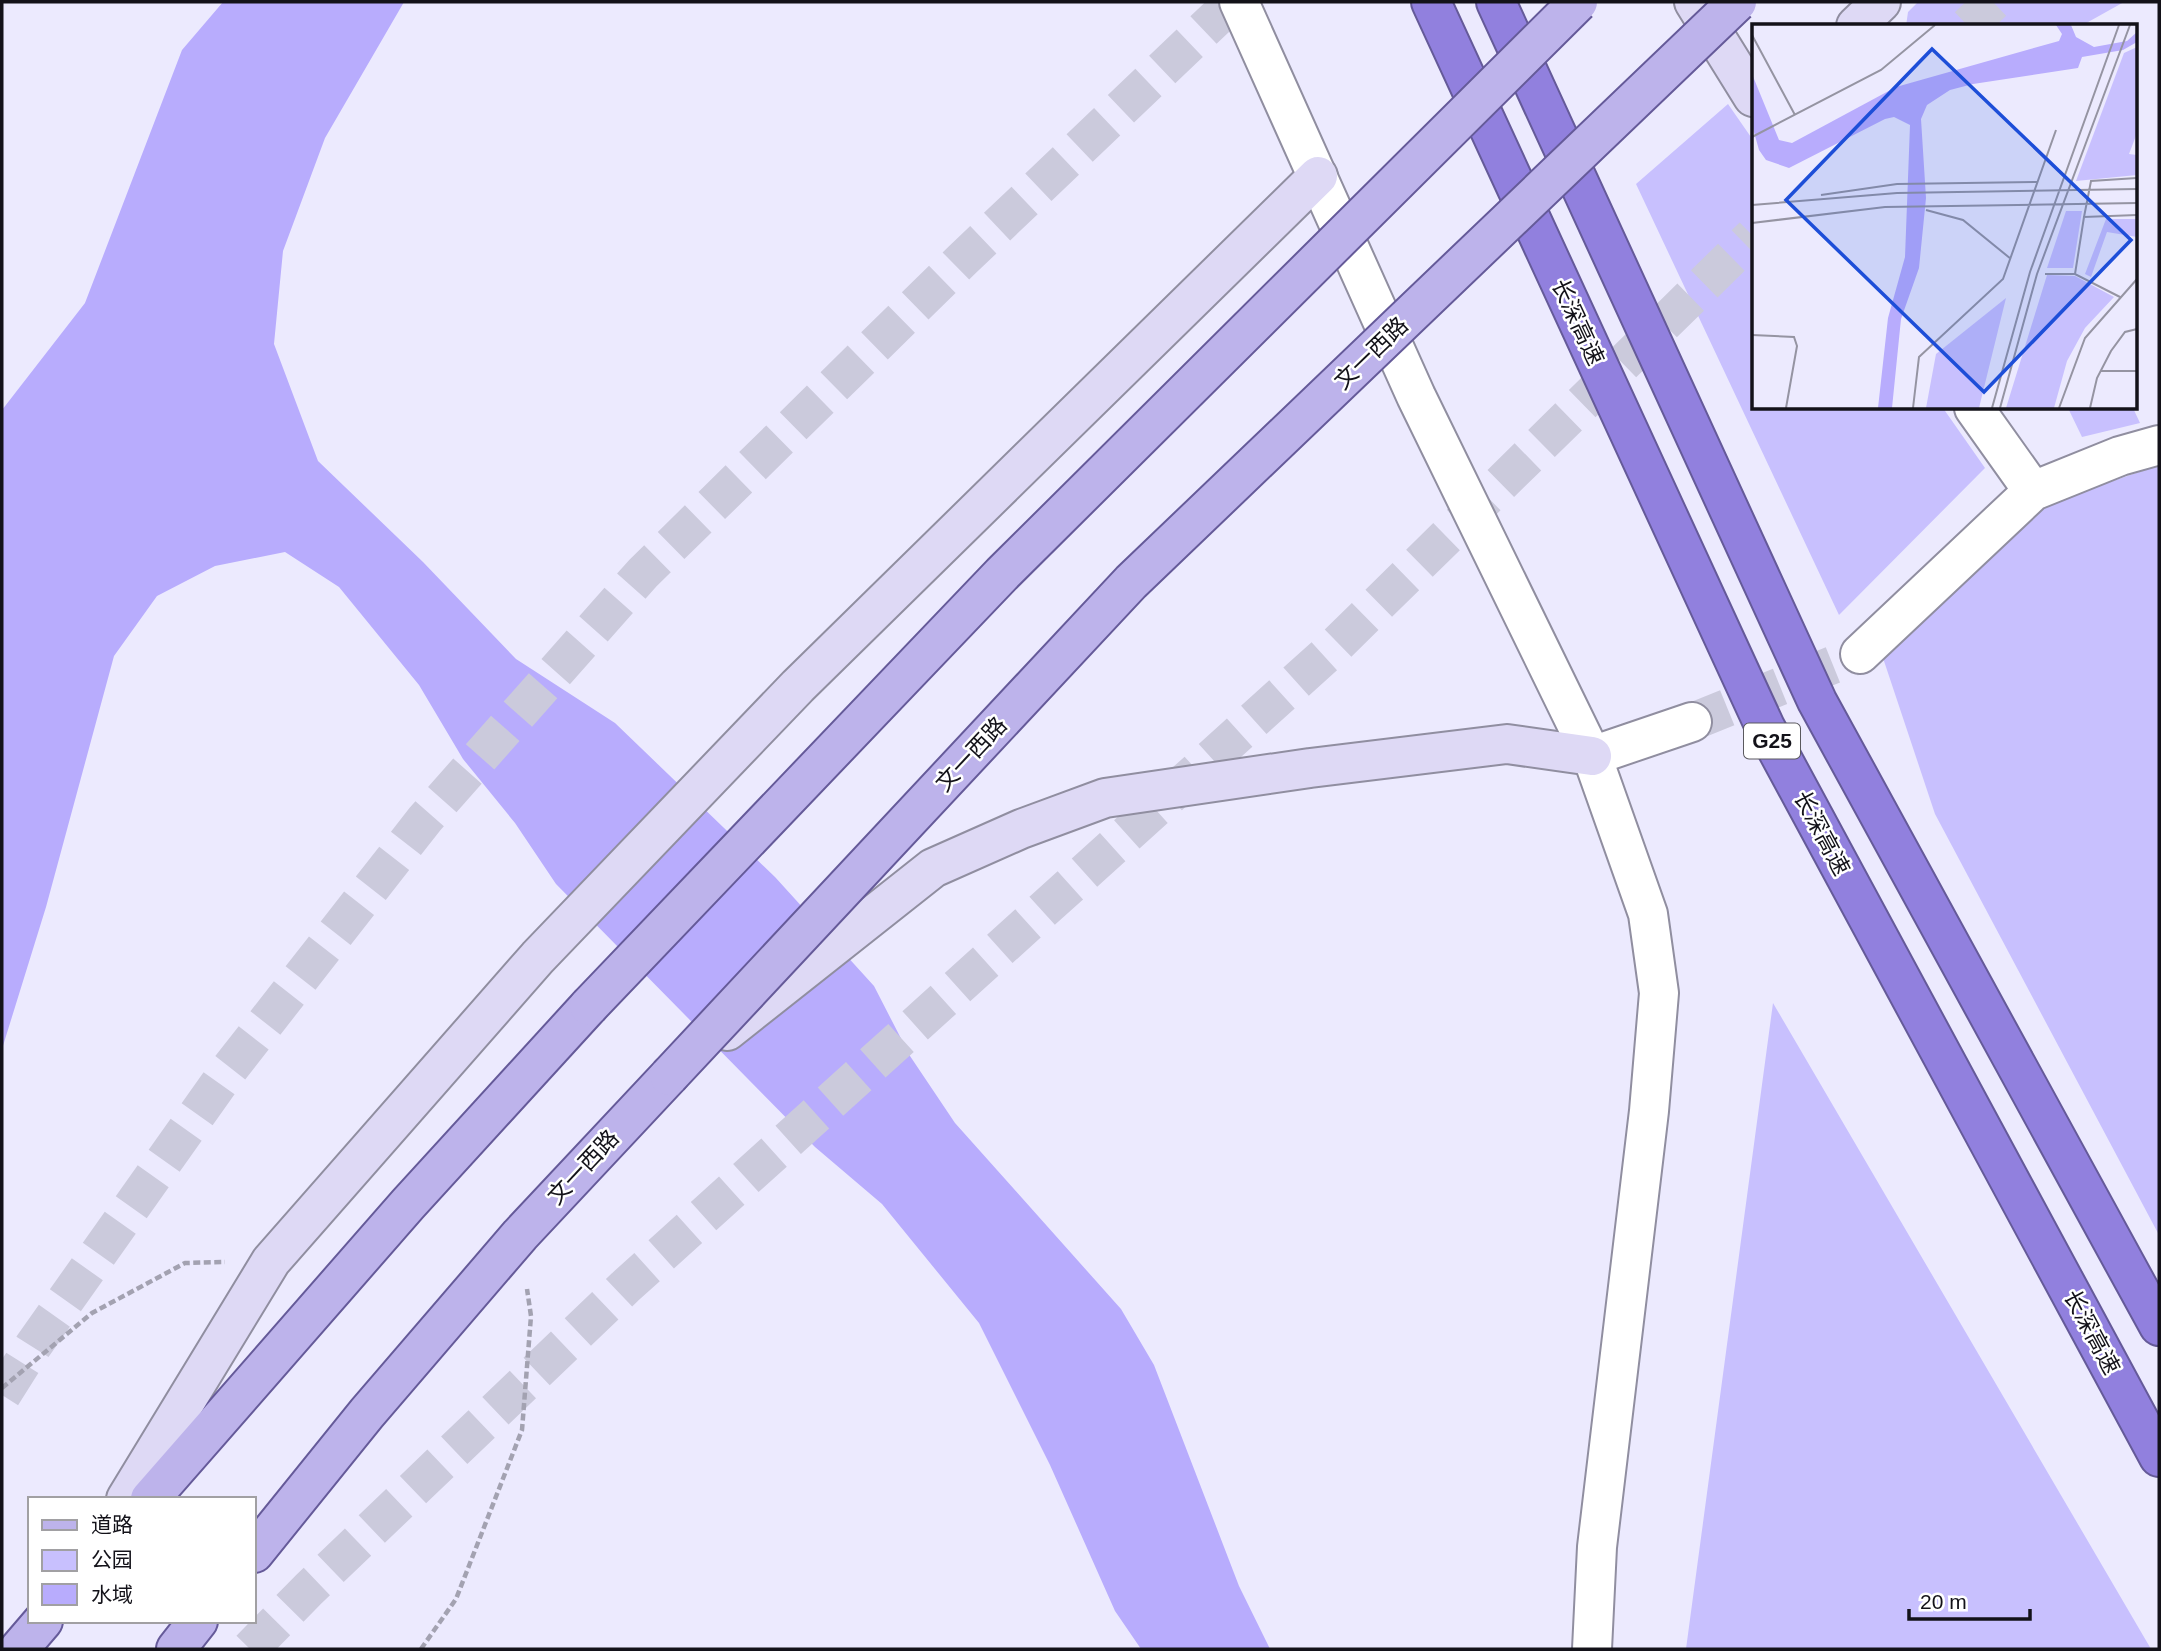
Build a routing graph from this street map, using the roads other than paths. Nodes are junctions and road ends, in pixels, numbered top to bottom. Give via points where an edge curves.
1 (1239, 2) edge
2 (1431, 2) edge
3 (1496, 2) edge
4 (1578, 2) edge
5 (1694, 2) edge
6 (1737, 2) edge
7 (1881, 2) edge
8 (1858, 24) edge
9 (1752, 95) edge
10 (1318, 176) junction
11 (1975, 410) edge
12 (2159, 445) edge
13 (2033, 491) junction
14 (1860, 654) tunnel mouth
15 (1692, 722) tunnel mouth
16 (1592, 756) junction
17 (669, 1076) junction
18 (2159, 1326) edge
19 (2159, 1457) edge
20 (127, 1497) edge
21 (152, 1497) edge
22 (256, 1551) edge
23 (41, 1623) edge
24 (196, 1623) edge
25 (19, 1649) edge
26 (176, 1649) edge
27 (1592, 1649) edge

1 - 10 street
2 - 19 highway, 长深高速 / G25 via 1765,727
3 - 18 highway, G25 via 1817,701
4 - 21 main road, bridge via 1002,574 589,1006
5 - 9 main road
6 - 17 main road, 文一西路, bridge via 1131,582
7 - 8 main road
10 - 16 street via 1416,396
10 - 20 main road via 798,686 538,957 271,1261
11 - 13 street
12 - 13 street
13 - 14 street
15 - 16 street
16 - 17 main road, bridge via 1507,744 1105,798 933,868
16 - 27 street via 1648,914 1659,993 1597,1547
17 - 22 main road, 文一西路 via 520,1235
23 - 25 main road
24 - 26 main road

